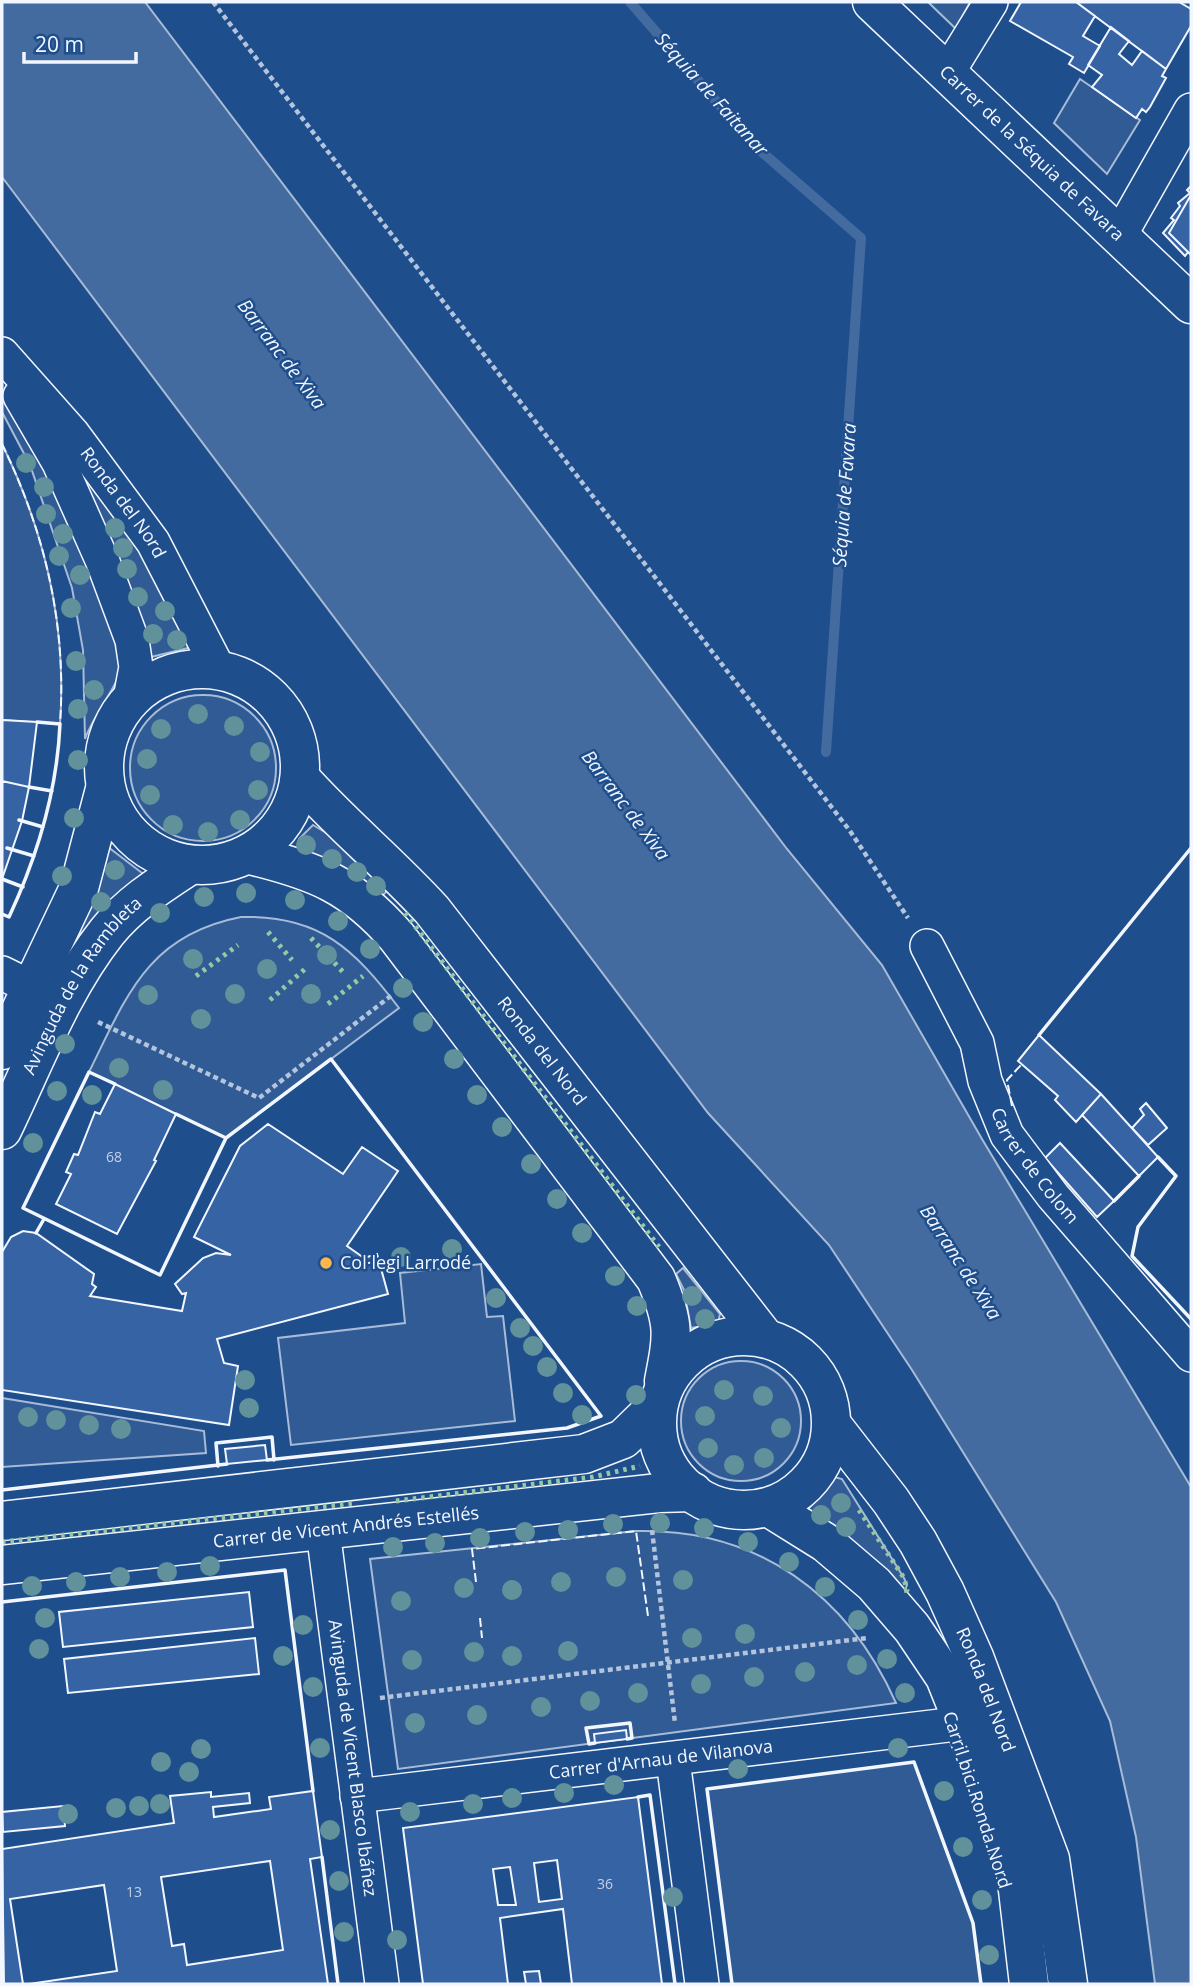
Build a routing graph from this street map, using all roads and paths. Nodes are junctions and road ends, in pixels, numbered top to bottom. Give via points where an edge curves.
1 (213, 2) edge
2 (873, 2) edge
3 (991, 2) edge
4 (948, 72) junction
5 (1191, 110) edge
6 (1120, 235) junction
7 (1191, 304) edge
8 (2, 354) edge
9 (2, 364) edge
10 (219, 670) junction
11 (130, 699) junction
12 (300, 779) junction
13 (105, 789) junction
14 (250, 855) junction
15 (190, 864) junction
16 (927, 946) joint
17 (32, 988) edge
18 (395, 993) dead end
19 (98, 1022) dead end
20 (2, 1050) edge
21 (2, 1130) edge
22 (765, 1338) junction
23 (1191, 1355) edge
24 (661, 1393) junction
25 (832, 1425) junction
26 (692, 1492) junction
27 (770, 1508) junction
28 (2, 1521) edge
29 (652, 1526) dead end
30 (323, 1531) junction
31 (2, 1565) edge
32 (867, 1638) dead end
33 (668, 1663) junction
34 (380, 1698) dead end
35 (965, 1723) junction
36 (675, 1746) junction
37 (357, 1796) junction
38 (382, 1984) edge
39 (702, 1984) edge
40 (1029, 1984) edge
41 (1068, 1984) edge

1 - 16 path via 850,831
2 - 4 street, Carrer de la Séquia de Favara
3 - 4 street
4 - 6 street, Carrer de la Séquia de Favara
5 - 6 street
6 - 7 street, Carrer de la Séquia de Favara
8 - 10 street, Ronda del Nord via 73,434 153,542
9 - 11 street, Ronda del Nord via 58,463 103,562 136,653
10 - 11 street via 186,669 156,679
10 - 12 street via 247,679 272,696 289,721 299,749
11 - 13 street via 106,740
12 - 14 street via 293,807 277,831
12 - 22 street, Ronda del Nord via 432,910
13 - 15 street via 117,816 136,840 161,857
13 - 17 street, Avinguda de la Rambleta via 79,888
14 - 15 street via 212,865
14 - 24 street via 320,874 371,908 397,937 656,1279 673,1334
15 - 17 street, Avinguda de la Rambleta
16 - 23 street, Carrer de Colom via 977,1043 985,1081 1007,1135 1053,1196
17 - 20 street, Avinguda de la Rambleta
17 - 21 street, Avinguda de la Rambleta
18 - 19 path via 259,1098
22 - 24 street via 738,1335 710,1342 687,1356
22 - 25 street via 792,1350 814,1369 828,1396
24 - 26 street via 656,1429 661,1452 673,1474
24 - 28 street via 623,1438 584,1454
25 - 27 street via 826,1453 812,1478
25 - 41 street, Ronda del Nord via 918,1542 974,1657 1050,1859
26 - 27 street via 712,1505 738,1510
26 - 30 street, Carrer de Vicent Andrés Estellés
27 - 35 street, Ronda del Nord via 826,1543 874,1584 912,1628 945,1677
29 - 33 path
30 - 31 street, Carrer de Vicent Andrés Estellés
30 - 37 street, Avinguda de Vicent Blasco Ibáñez
32 - 33 path
33 - 34 path
33 - 36 path
35 - 36 street, Carrer d'Arnau de Vilanova
35 - 40 street, Ronda del Nord via 1016,1873
36 - 37 street, Carrer d'Arnau de Vilanova
36 - 39 street
37 - 38 street, Avinguda de Vicent Blasco Ibáñez

